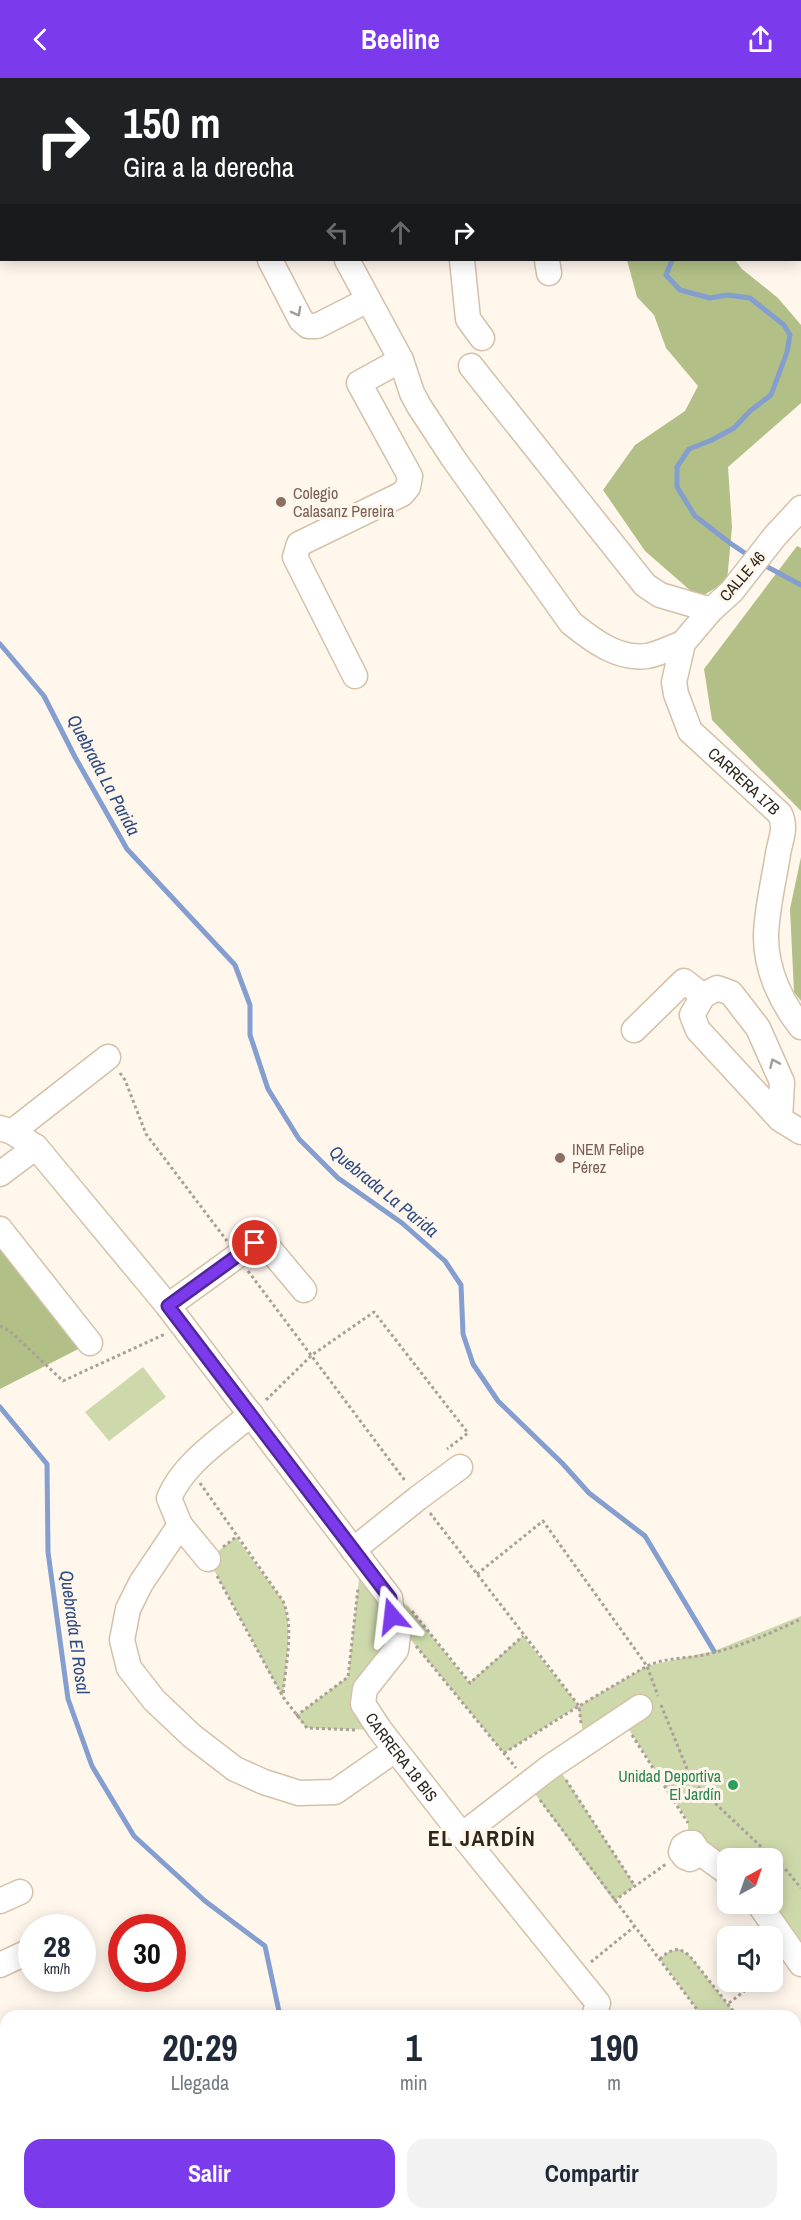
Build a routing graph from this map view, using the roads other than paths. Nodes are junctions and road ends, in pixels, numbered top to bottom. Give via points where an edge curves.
1 (271, 261) edge
2 (348, 261) edge
3 (462, 261) edge
4 (368, 300) junction
5 (482, 338) dead end
6 (401, 360) junction
7 (471, 366) dead end
8 (801, 508) edge
9 (711, 610) junction
10 (683, 643) junction
11 (355, 676) dead end
12 (703, 996) junction
13 (801, 1027) edge
14 (634, 1030) dead end
15 (108, 1058) road end
16 (780, 1119) junction
17 (6, 1130) edge
18 (801, 1132) edge
19 (36, 1147) junction
20 (0, 1174) edge
21 (0, 1229) edge
22 (304, 1290) dead end
23 (168, 1306) junction
24 (90, 1343) dead end
25 (251, 1414) junction
26 (460, 1467) dead end
27 (180, 1525) junction
28 (357, 1556) junction
29 (208, 1558) road end
30 (640, 1707) dead end
31 (395, 1750) junction
32 (462, 1835) junction
33 (689, 1848) road end
34 (717, 1866) edge
35 (766, 1914) edge
36 (18, 1957) edge
37 (801, 1964) edge
38 (0, 1965) edge
39 (599, 2010) edge

1 -> 4 street via 301,320 308,326 317,326
2 - 4 street
3 - 5 street via 468,319
4 - 6 street
6 - 10 street via 419,406 572,623 596,643 622,654 647,656
6 - 11 street via 359,382 410,476 408,487 402,494 299,544 295,557
7 - 9 street via 645,585 660,595
8 - 9 street, CALLE 46 via 732,591
9 - 10 street, CALLE 46
10 - 13 street, CARRERA 17B via 675,682 690,731 780,814 785,825 766,938 771,971 786,1007
12 - 14 street via 684,981
12 - 16 street via 692,1015 698,1030
16 -> 12 street via 782,1082 758,1028 731,993 717,988
15 - 17 street
16 - 18 street
17 - 19 street
19 - 20 street
19 - 23 street
21 - 24 street
22 - 23 street via 267,1246 255,1243 230,1246
23 - 25 street
25 - 27 street via 175,1482 169,1498
25 - 28 street
26 - 28 street via 417,1498
27 - 29 street
27 - 31 street via 128,1609 123,1640 129,1668 154,1700 235,1769 299,1793 335,1792
28 - 31 street, CARRERA 18 BIS via 390,1598 398,1636 396,1650 365,1689 363,1704
30 - 32 street via 550,1767
31 - 32 street, CARRERA 18 BIS
32 - 39 street, CARRERA 18 BIS
33 - 34 street
35 - 37 street
36 - 38 street

